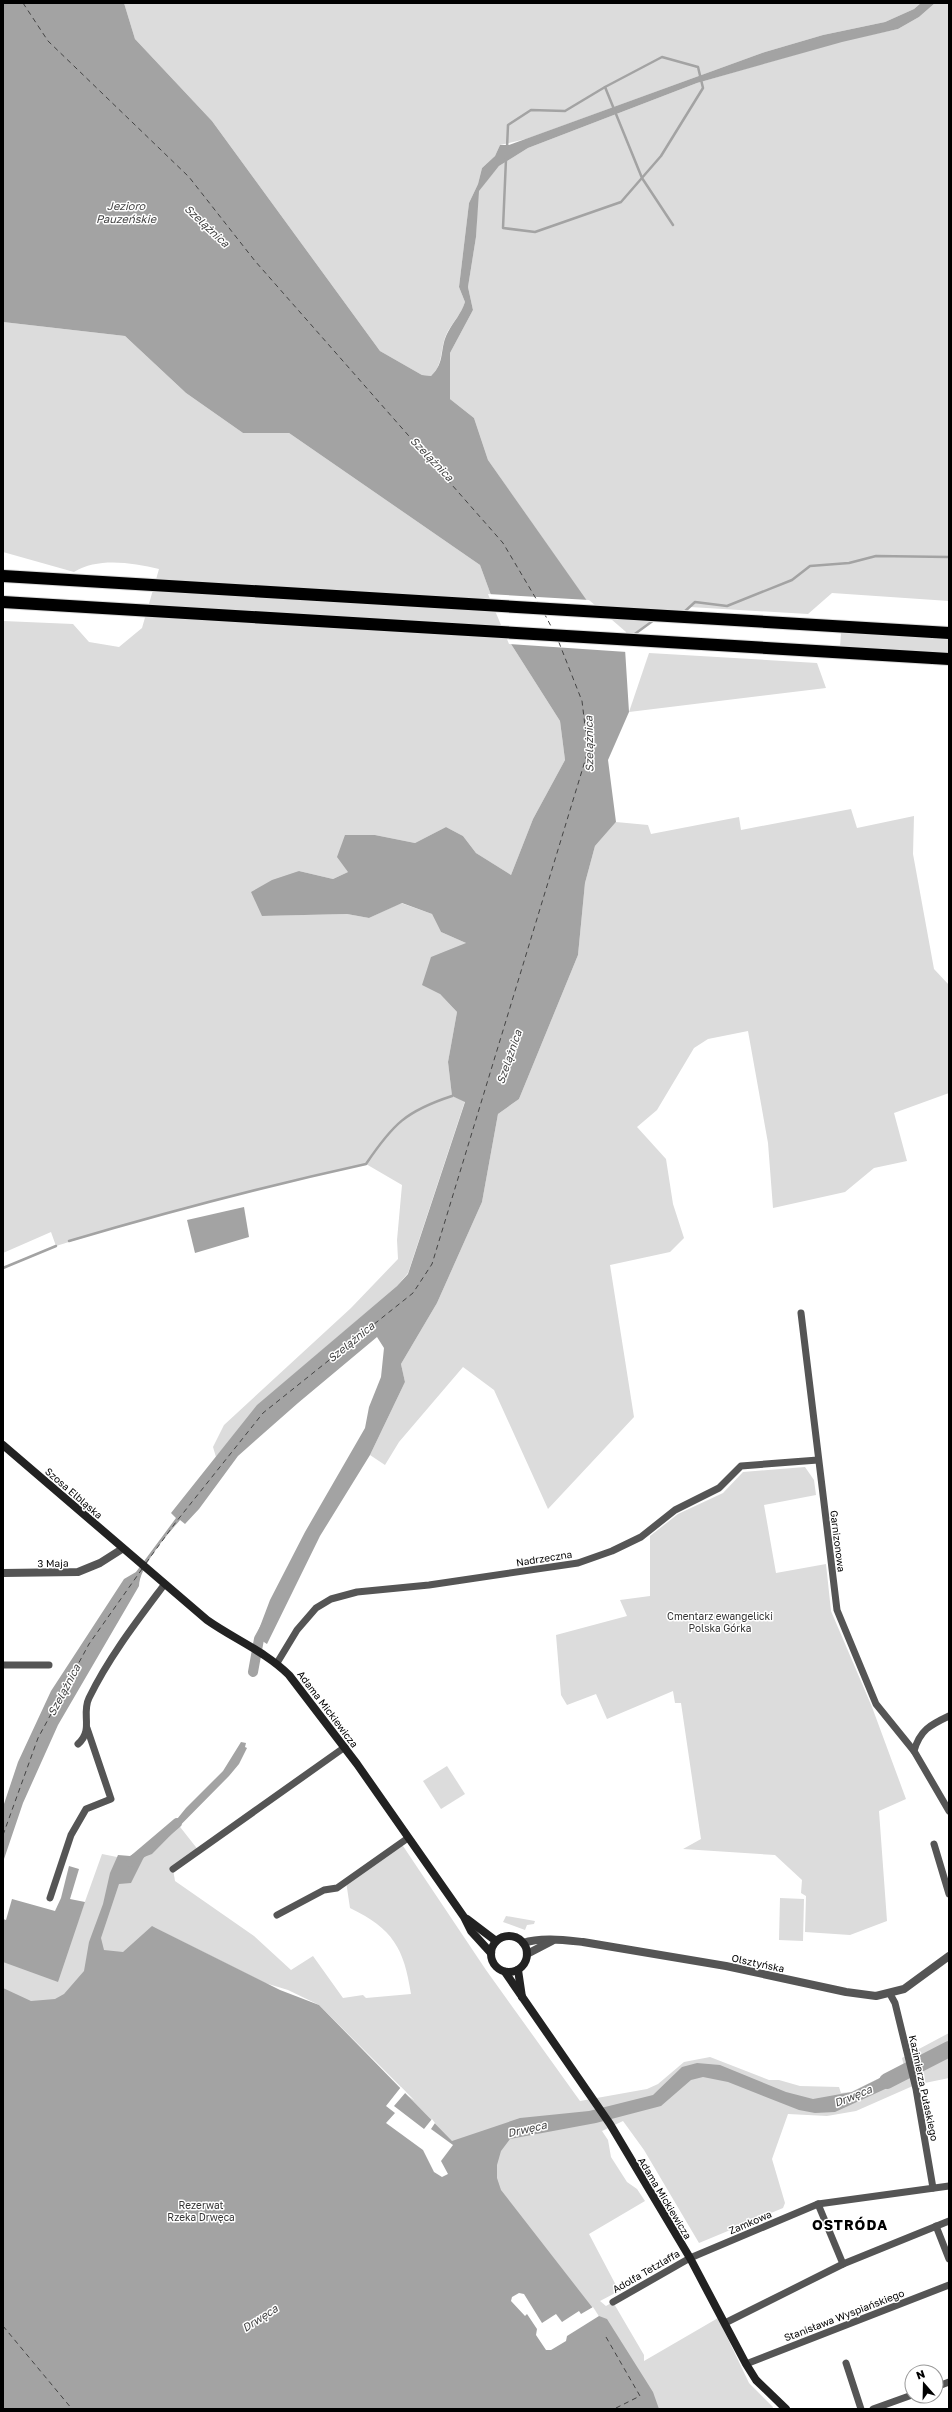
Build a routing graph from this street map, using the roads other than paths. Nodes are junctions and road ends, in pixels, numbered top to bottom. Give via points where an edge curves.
1 (3, 576) edge
2 (3, 602) edge
3 (949, 633) edge
4 (949, 659) edge
5 (801, 1313) dead end
6 (3, 1445) edge
7 (818, 1460) junction
8 (122, 1549) junction
9 (131, 1556) joint
10 (3, 1573) edge
11 (162, 1583) junction
12 (278, 1664) junction
13 (3, 1665) edge
14 (49, 1665) dead end
15 (949, 1716) edge
16 (87, 1728) junction
17 (78, 1744) dead end
18 (345, 1747) junction
19 (914, 1751) junction
20 (949, 1811) edge
21 (408, 1838) junction
22 (934, 1844) dead end
23 (173, 1869) dead end
24 (949, 1894) edge
25 (50, 1898) dead end
26 (277, 1915) dead end
27 (464, 1917) junction
28 (553, 1940) junction
29 (496, 1941) junction
30 (523, 1943) junction
31 (491, 1953) junction
32 (527, 1954) junction
33 (949, 1956) edge
34 (518, 1970) junction
35 (505, 1972) junction
36 (890, 1994) junction
37 (522, 1999) junction
38 (949, 2186) edge
39 (933, 2188) junction
40 (818, 2204) junction
41 (949, 2221) edge
42 (936, 2226) junction
43 (690, 2258) junction
44 (949, 2259) edge
45 (843, 2264) junction
46 (949, 2285) edge
47 (613, 2302) dead end
48 (724, 2323) junction
49 (846, 2363) dead end
50 (746, 2364) junction
51 (904, 2398) edge
52 (786, 2409) edge
53 (861, 2409) edge
54 (873, 2409) edge

1 - 3 highway
2 - 4 highway
5 - 7 street, Garnizonowa
6 - 8 main road, Szosa Elbląska
7 - 12 street, Nadrzeczna via 741,1466 719,1488 675,1510 641,1537 578,1563 429,1585 357,1592 331,1600 316,1608 297,1630
7 - 19 street, Garnizonowa via 837,1610 876,1704
8 - 9 main road, Szosa Elbląska
8 - 10 street, 3 Maja via 100,1563 78,1572
9 - 11 main road, Adama Mickiewicza
11 - 12 main road, Adama Mickiewicza via 226,1634
11 - 16 street via 120,1644 90,1695 86,1708
12 - 18 main road, Adama Mickiewicza via 299,1686
13 - 14 street
15 - 19 street via 934,1723 918,1736
16 - 17 street
16 - 25 street via 111,1799 86,1809 71,1835
18 - 21 main road, Adama Mickiewicza
18 - 23 street
19 - 20 street, Garnizonowa
21 - 26 street via 336,1888 324,1890
21 - 27 main road, Adama Mickiewicza
22 - 24 street
27 - 29 main road, Adama Mickiewicza
27 - 31 main road, Adama Mickiewicza via 471,1931
28 - 30 street, Olsztyńska via 530,1940
28 - 32 street
28 - 36 street, Olsztyńska via 583,1942 726,1966 862,1995
29 - 30 main road via 510,1936
29 - 31 main road
30 - 32 main road
31 - 35 main road via 496,1967
32 - 34 main road via 525,1963
33 - 36 street, Olsztyńska via 914,1983
34 - 35 main road
34 - 37 main road, Adama Mickiewicza
35 - 37 main road, Adama Mickiewicza
36 - 39 street, Kazimierza Pułaskiego via 895,2003 910,2061
37 - 43 main road, Adama Mickiewicza via 610,2124
38 - 39 street, Zamkowa
39 - 40 street, Zamkowa
40 - 43 street, Zamkowa
40 - 45 street
41 - 42 street
42 - 44 street
42 - 45 street
43 - 47 street, Adolfa Tetzlaffa
43 - 48 main road, Adama Mickiewicza
45 - 48 street
46 - 50 street, Stanisława Wyspiańskiego
48 - 50 main road, Adama Mickiewicza
49 - 53 street
50 - 52 main road, Adama Mickiewicza via 756,2380
51 - 54 street

